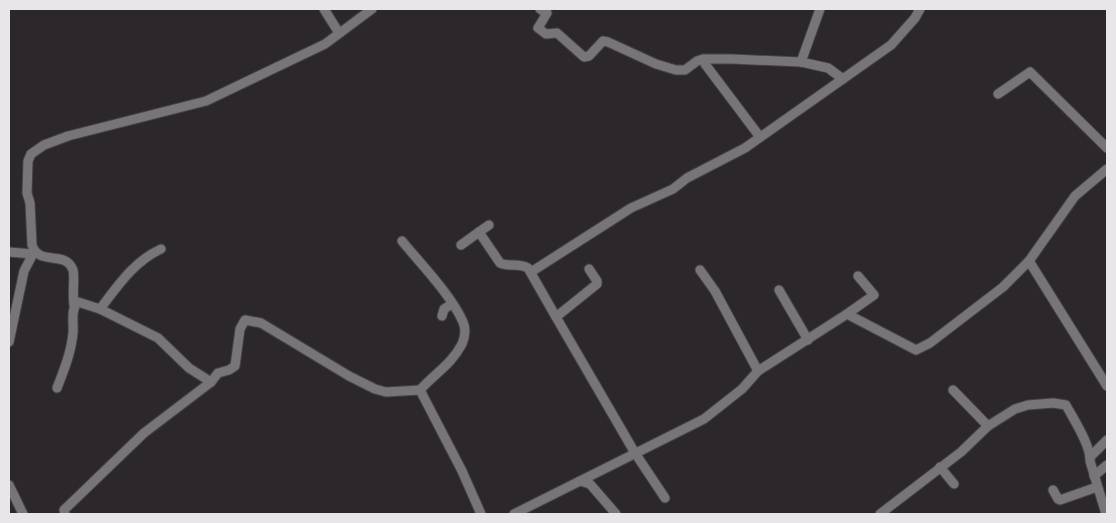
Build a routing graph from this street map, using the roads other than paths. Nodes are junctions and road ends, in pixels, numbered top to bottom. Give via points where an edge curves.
1 (324, 9) edge
2 (372, 9) edge
3 (540, 9) edge
4 (820, 9) edge
5 (920, 9) edge
6 (339, 33) junction
7 (801, 62) junction
8 (705, 64) dead end
9 (843, 79) junction
10 (998, 94) dead end
11 (760, 137) junction
12 (1107, 148) edge
13 (1107, 169) edge
14 (489, 225) dead end
15 (478, 232) junction
16 (402, 241) dead end
17 (461, 244) dead end
18 (161, 249) dead end
19 (9, 252) edge
20 (33, 253) junction
21 (1028, 261) junction
22 (589, 269) dead end
23 (700, 270) dead end
24 (531, 272) junction
25 (858, 276) dead end
26 (778, 290) dead end
27 (452, 304) junction
28 (74, 305) junction
29 (100, 309) junction
30 (847, 314) junction
31 (442, 316) dead end
32 (556, 318) junction
33 (808, 340) junction
34 (9, 342) edge
35 (758, 371) junction
36 (211, 382) junction
37 (1107, 386) edge
38 (57, 388) dead end
39 (420, 390) junction
40 (953, 390) dead end
41 (988, 426) junction
42 (1107, 440) edge
43 (635, 453) junction
44 (1090, 457) junction
45 (1107, 465) edge
46 (940, 467) junction
47 (1094, 476) junction
48 (580, 481) junction
49 (954, 484) dead end
50 (9, 486) edge
51 (1097, 487) junction
52 (1053, 490) dead end
53 (665, 498) dead end
54 (23, 514) edge
55 (65, 514) edge
56 (481, 514) edge
57 (514, 514) edge
58 (616, 514) edge
59 (880, 514) edge
60 (1106, 514) edge

1 - 6 street
2 - 6 street
3 - 7 street via 547,13 538,28 546,34 557,33 587,57 603,41 676,70 685,70 703,59
4 - 7 street
5 - 9 street via 916,18 891,45
6 - 20 street via 325,44 206,101 68,136 31,154 27,193
7 - 9 street via 828,68
8 - 11 street
9 - 11 street
10 - 12 street via 1030,72
11 - 24 street via 673,189 631,208
13 - 21 street via 1075,196
14 - 15 street
15 - 17 street
15 - 24 street via 500,263 524,266
16 - 27 street
18 - 29 street via 129,272
19 - 20 street
20 - 28 street via 70,264 74,274
20 - 34 street via 24,271
21 - 30 street via 1002,287 930,343 916,350
21 - 37 street
22 - 32 street via 597,284
23 - 35 street via 715,291
24 - 32 street
25 - 30 street via 874,295
26 - 33 street
27 - 31 street via 444,309
27 - 39 street via 463,322 464,338 450,363
28 - 29 street via 78,302
28 - 38 street via 70,353
29 - 36 street via 158,338 189,368
30 - 33 street
32 - 43 street
33 - 35 street
35 - 43 street via 742,389 704,420
36 - 39 street via 218,373 236,366 240,329 245,320 261,324 375,389 386,392
36 - 55 street via 144,433 64,510
39 - 56 street
40 - 41 street
41 - 44 street via 1028,405 1060,403 1066,405
41 - 46 street
42 - 44 street
43 - 48 street
43 - 53 street
44 - 47 street
45 - 47 street
46 - 49 street
46 - 59 street
47 - 51 street
48 - 57 street
48 - 58 street via 590,484
50 - 54 street
51 - 52 street via 1060,500
51 - 60 street

